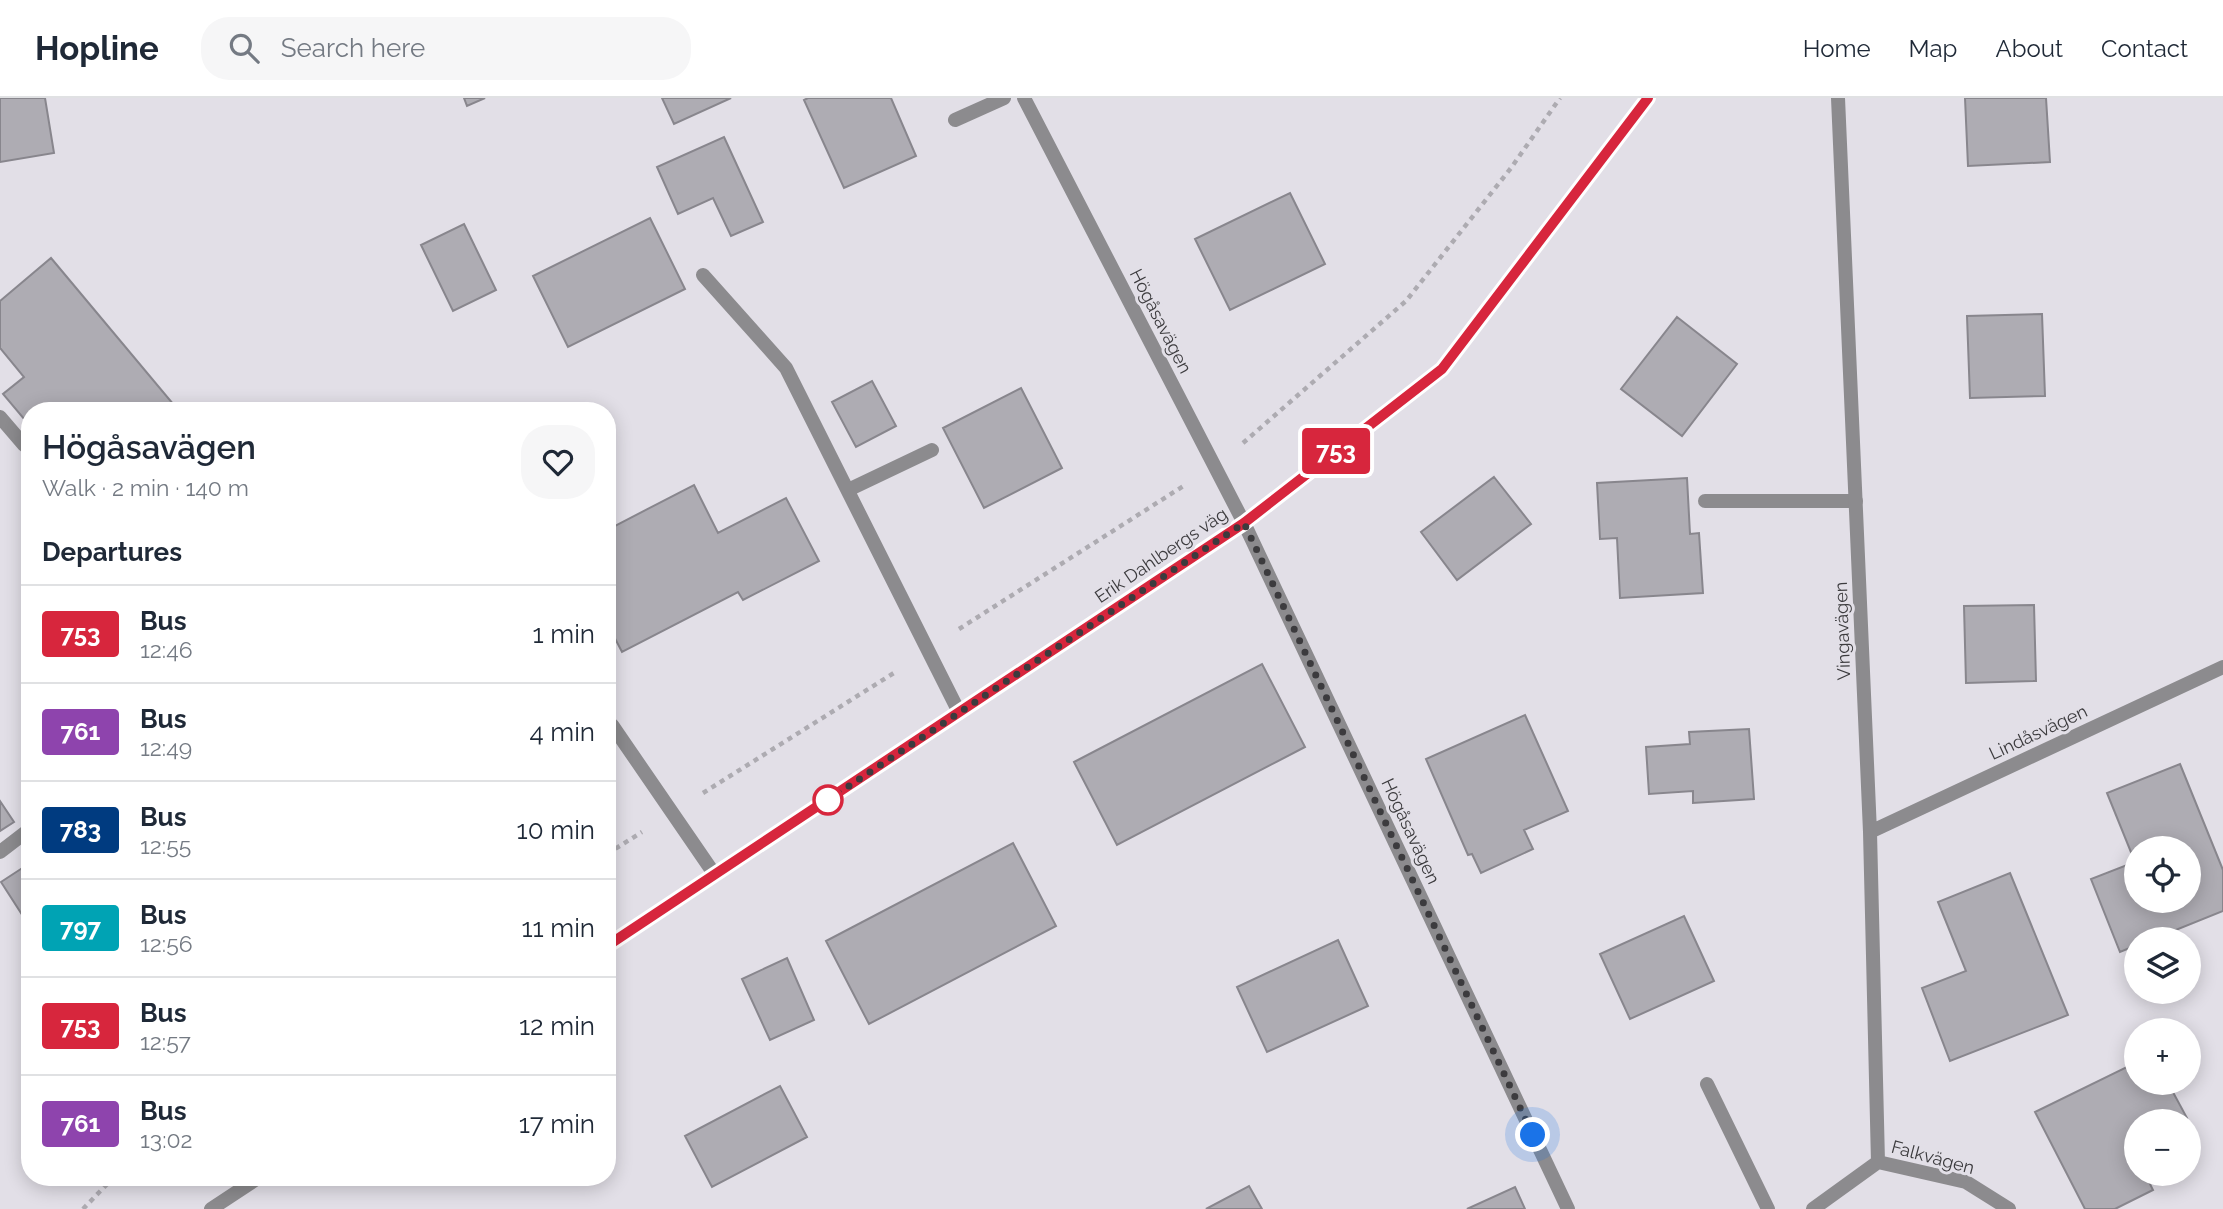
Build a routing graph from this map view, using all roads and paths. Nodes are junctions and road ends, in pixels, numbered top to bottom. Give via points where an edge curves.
1 (1004, 98) edge
2 (1024, 98) edge
3 (1560, 98) edge
4 (1648, 98) edge
5 (1838, 98) edge
6 (954, 120) dead end
7 (703, 275) dead end
8 (0, 417) edge
9 (21, 442) edge
10 (932, 450) dead end
11 (1214, 464) junction
12 (848, 490) junction
13 (1705, 501) dead end
14 (1856, 501) junction
15 (1244, 523) junction
16 (927, 650) junction
17 (2223, 667) edge
18 (959, 712) junction
19 (616, 731) edge
20 (672, 813) junction
21 (1870, 832) junction
22 (21, 837) edge
23 (616, 848) edge
24 (0, 852) edge
25 (715, 875) junction
26 (616, 940) edge
27 (1707, 1084) dead end
28 (1878, 1162) junction
29 (105, 1186) edge
30 (246, 1186) edge
31 (83, 1209) edge
32 (211, 1209) edge
33 (1568, 1209) edge
34 (1768, 1209) edge
35 (1813, 1209) edge
36 (2009, 1209) edge

1 - 6 street
2 - 11 street, Högåsavägen
3 - 11 path via 1511,169 1406,301 1264,428
4 - 15 street, Erik Dahlbergs väg via 1442,369
5 - 14 street, Vingavägen
7 - 12 street via 786,368
8 - 9 street
10 - 12 street
11 - 15 street, Högåsavägen
11 - 16 path via 1162,502
12 - 16 street
13 - 14 street
14 - 21 street, Vingavägen
15 - 18 street, Erik Dahlbergs väg
15 - 33 street, Högåsavägen
16 - 18 street
16 - 20 path
17 - 21 street, Lindåsvägen
18 - 25 street, Erik Dahlbergs väg
19 - 20 street
20 - 23 path
20 - 25 street
21 - 28 street, Vingavägen
22 - 24 street
25 - 26 street, Erik Dahlbergs väg
27 - 34 street
28 - 35 street, Falkvägen
28 - 36 street, Falkvägen via 1966,1182
29 - 31 path
30 - 32 street

